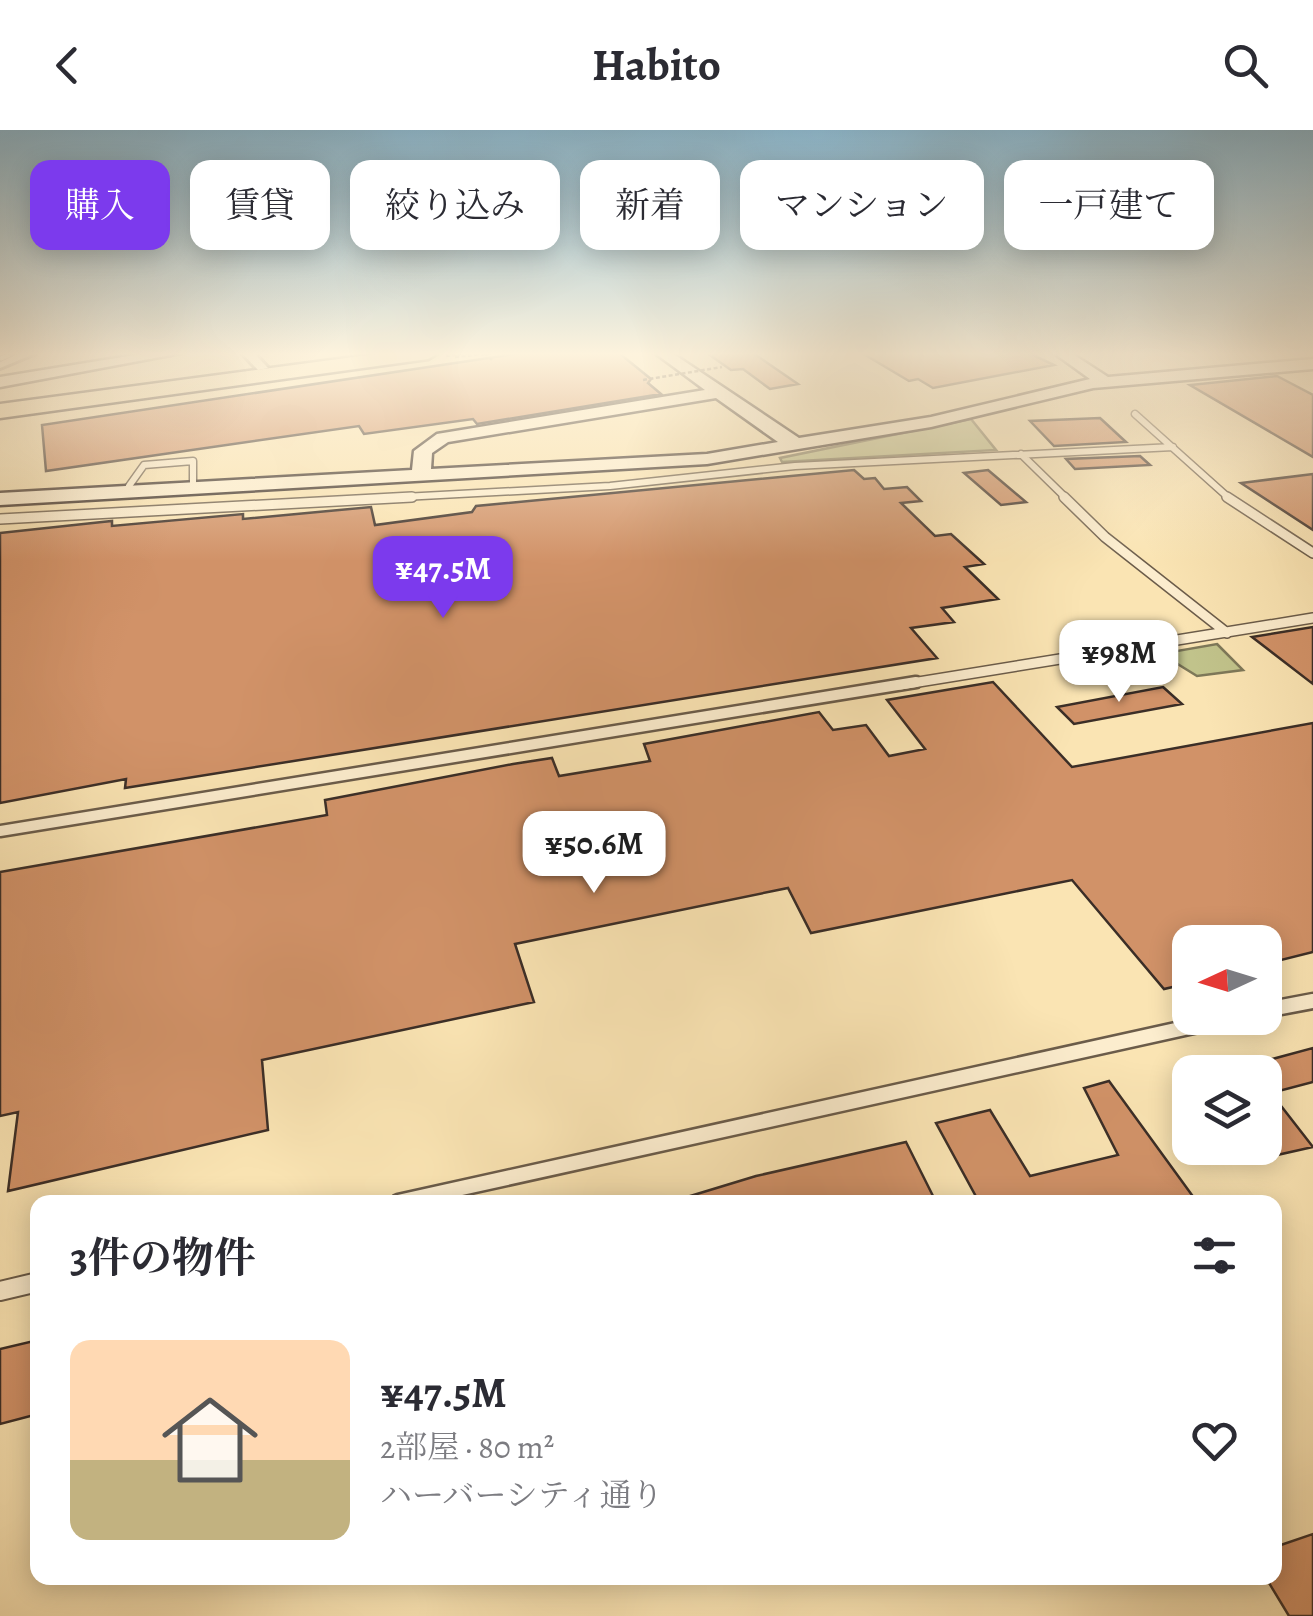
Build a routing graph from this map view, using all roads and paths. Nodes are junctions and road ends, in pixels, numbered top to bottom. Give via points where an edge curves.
1 (533, 422) edge
2 (769, 422) edge
3 (773, 422) edge
4 (889, 422) edge
5 (1144, 422) edge
6 (799, 441) junction
7 (1172, 447) junction
8 (1021, 454) junction
9 (421, 472) junction
10 (0, 495) edge
11 (0, 519) edge
12 (1313, 553) edge
13 (1313, 618) edge
14 (1227, 632) junction
15 (0, 831) edge
16 (1313, 1001) edge
17 (1282, 1007) edge
18 (1172, 1031) edge
19 (430, 1195) edge
20 (30, 1284) edge
21 (0, 1291) edge

1 - 9 street via 426,447
2 - 6 street
3 - 6 street
4 - 6 street
5 - 7 lane
6 - 9 street via 672,462
7 - 8 lane
7 - 12 lane via 1224,495
8 - 11 lane via 794,466 610,486
8 - 14 lane via 1105,538
9 - 10 street
9 - 10 street
13 - 14 lane
14 - 15 lane
16 - 17 lane
18 - 19 lane
20 - 21 lane

